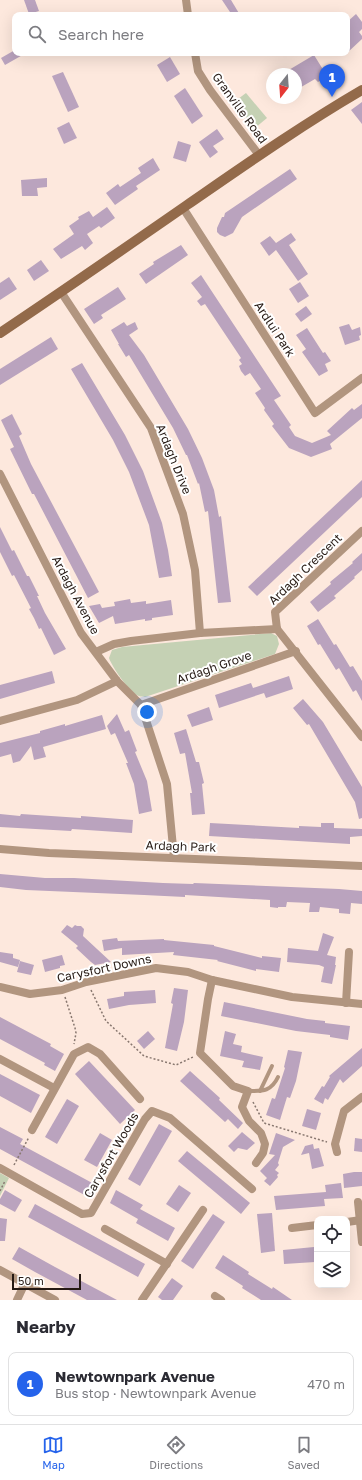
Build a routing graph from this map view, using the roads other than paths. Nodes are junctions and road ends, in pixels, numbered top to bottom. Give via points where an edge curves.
1 (186, 0) edge
2 (188, 12) edge
3 (196, 56) edge
4 (362, 90) edge
5 (259, 155) junction
6 (183, 208) junction
7 (62, 292) junction
8 (0, 333) edge
9 (362, 378) edge
10 (0, 474) edge
11 (362, 531) edge
12 (277, 629) junction
13 (200, 633) junction
14 (96, 652) junction
15 (296, 652) junction
16 (117, 681) junction
17 (141, 705) junction
18 (0, 721) edge
19 (362, 737) edge
20 (0, 849) edge
21 (174, 858) junction
22 (362, 866) edge
23 (349, 952) dead end
24 (212, 980) junction
25 (0, 987) edge
26 (346, 1003) junction
27 (362, 1004) edge
28 (0, 1058) edge
29 (272, 1066) dead end
30 (278, 1077) dead end
31 (54, 1088) junction
32 (248, 1091) junction
33 (260, 1091) junction
34 (362, 1097) edge
35 (140, 1099) dead end
36 (32, 1130) road end
37 (336, 1148) road end
38 (256, 1163) dead end
39 (0, 1168) edge
40 (252, 1189) dead end
41 (358, 1202) dead end
42 (203, 1210) dead end
43 (361, 1220) junction
44 (350, 1222) edge
45 (314, 1225) edge
46 (292, 1228) dead end
47 (105, 1229) dead end
48 (362, 1242) edge
49 (167, 1264) junction
50 (0, 1270) edge
51 (25, 1283) junction
52 (17, 1300) edge
53 (55, 1300) edge
54 (142, 1300) edge

1 - 2 street
3 - 5 street, Granville Road via 198,71 210,90
4 - 5 main road
5 - 6 main road
6 - 7 main road
6 - 9 street, Ardlui Park via 315,413
7 - 8 main road
7 - 13 street, Ardagh Drive via 151,428 183,514 195,570
10 - 14 street, Ardagh Avenue via 81,633
11 - 12 street, Ardagh Crescent via 275,612
12 - 13 street
12 - 15 street
13 - 14 street via 114,644
14 - 16 street, Ardagh Avenue
15 - 17 street, Ardagh Grove
15 - 19 street
16 - 17 street, Ardagh Avenue
16 - 18 street via 77,700
17 - 21 street, Ardagh Avenue via 167,784
20 - 21 street, Ardagh Park
21 - 22 street, Ardagh Park
23 - 26 street
24 - 25 street, Carysfort Downs via 188,972 156,968 86,982 62,990 30,994
24 - 26 street, Carysfort Downs via 292,997
24 - 32 street via 200,1054 233,1086
26 - 27 street, Carysfort Downs
28 - 31 street
29 - 33 lane
30 - 33 lane via 272,1087
31 - 35 street via 74,1054 88,1047 100,1054
31 - 36 street
32 - 33 lane
32 - 38 street via 242,1107 248,1121 261,1133 265,1144 263,1153
34 - 37 street via 344,1111
39 - 40 street, Carysfort Woods via 82,1214 91,1213 152,1111 170,1118
41 - 43 street
42 - 49 street
43 - 44 street
43 - 48 street
45 - 46 street
47 - 49 street
49 - 54 street
50 - 51 street
51 - 52 street
51 - 53 street

